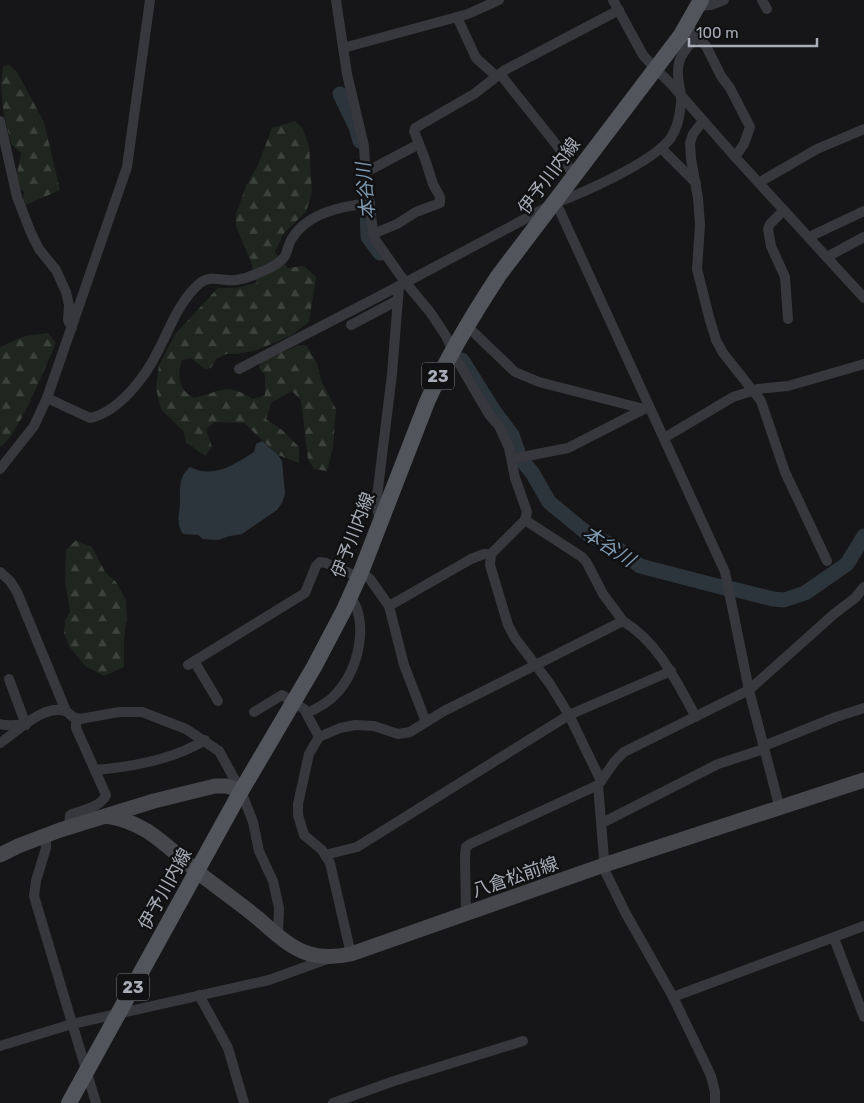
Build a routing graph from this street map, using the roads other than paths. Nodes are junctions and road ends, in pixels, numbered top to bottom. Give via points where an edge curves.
1 (150, 0) edge
2 (336, 0) edge
3 (613, 0) edge
4 (724, 0) edge
5 (495, 1) edge
6 (700, 3) edge
7 (619, 10) junction
8 (457, 17) junction
9 (692, 31) junction
10 (344, 48) junction
11 (656, 69) junction
12 (498, 75) junction
13 (682, 97) junction
14 (0, 121) edge
15 (703, 121) junction
16 (864, 128) edge
17 (419, 144) junction
18 (661, 148) junction
19 (735, 157) junction
20 (366, 172) junction
21 (573, 177) junction
22 (760, 182) junction
23 (696, 183) junction
24 (370, 203) junction
25 (553, 204) junction
26 (784, 210) junction
27 (864, 210) edge
28 (373, 234) junction
29 (864, 237) edge
30 (809, 238) junction
31 (827, 257) junction
32 (402, 284) junction
33 (864, 298) edge
34 (398, 300) junction
35 (788, 319) dead end
36 (350, 325) dead end
37 (467, 326) junction
38 (72, 328) junction
39 (453, 350) junction
40 (864, 364) edge
41 (239, 369) dead end
42 (751, 391) junction
43 (47, 398) junction
44 (646, 408) junction
45 (664, 438) junction
46 (512, 459) junction
47 (0, 469) edge
48 (380, 520) junction
49 (525, 520) junction
50 (491, 554) junction
51 (827, 561) dead end
52 (0, 572) edge
53 (360, 574) junction
54 (864, 587) edge
55 (350, 596) junction
56 (389, 606) junction
57 (623, 621) junction
58 (536, 664) junction
59 (671, 671) junction
60 (9, 679) dead end
61 (749, 690) junction
62 (218, 701) dead end
63 (293, 702) junction
64 (864, 708) edge
65 (66, 711) junction
66 (254, 712) dead end
67 (307, 713) junction
68 (569, 715) junction
69 (696, 716) junction
70 (76, 718) junction
71 (426, 722) junction
72 (0, 724) edge
73 (26, 725) junction
74 (319, 737) junction
75 (205, 740) junction
76 (0, 743) edge
77 (764, 748) junction
78 (96, 770) junction
79 (864, 780) edge
80 (600, 783) junction
81 (241, 790) junction
82 (780, 809) junction
83 (106, 816) junction
84 (602, 824) junction
85 (69, 827) junction
86 (46, 835) junction
87 (18, 846) junction
88 (0, 847) edge
89 (0, 855) edge
90 (325, 855) junction
91 (604, 865) junction
92 (198, 872) junction
93 (466, 914) junction
94 (864, 926) edge
95 (278, 935) junction
96 (834, 938) junction
97 (352, 954) junction
98 (331, 957) junction
99 (199, 996) junction
100 (673, 997) junction
101 (118, 1014) junction
102 (864, 1017) edge
103 (72, 1024) junction
104 (523, 1041) dead end
105 (0, 1046) edge
106 (86, 1073) junction
107 (69, 1103) edge
108 (96, 1103) edge
109 (244, 1103) edge
110 (333, 1103) edge
111 (715, 1103) edge

1 - 38 street via 127,167
2 - 10 street
3 - 7 street
4 - 6 street via 711,5
5 - 8 street
6 - 9 main road, 伊予川内線 / 23
7 - 11 street via 644,55
7 - 12 street
8 - 10 street
8 - 12 street via 476,58
9 - 11 main road, 伊予川内線 / 23
9 - 13 street via 678,63
9 - 19 street via 706,46 750,127
10 - 20 street via 364,146
11 - 13 street
11 - 21 main road, 伊予川内線 / 23
12 - 17 street via 474,94 415,128
12 - 21 street via 559,148
13 - 15 street
13 - 18 street via 677,127
14 - 38 street via 17,197 30,233 56,270 66,292 68,320
15 - 19 street
15 - 23 street via 692,134 690,143
16 - 22 street via 816,149
17 - 20 street
17 - 28 street via 440,203
18 - 23 street
18 - 25 street via 627,170
19 - 22 street
20 - 24 street
21 - 25 main road, 伊予川内線 / 23
22 - 26 street
23 - 42 street via 700,225 697,269 709,317 716,340
24 - 28 street
24 - 43 street via 347,205 304,224 294,235 285,256 258,274 236,280 211,278 201,282 170,323 159,350 138,383 114,407 90,418
25 - 32 street
25 - 37 main road, 伊予川内線 / 23 via 499,275
25 - 44 street via 558,206
26 - 30 street
26 - 35 street via 768,229 771,246 785,277
27 - 30 street
28 - 32 street
29 - 31 street
30 - 31 street
31 - 33 street
32 - 34 street
32 - 39 street via 430,312
32 - 41 street
34 - 36 street
34 - 48 street via 376,505
37 - 39 main road, 伊予川内線 / 23
37 - 44 street via 516,372 539,382
38 - 43 street
39 - 46 street via 505,437
39 - 48 main road, 伊予川内線 / 23 via 427,402
40 - 42 street via 788,386
42 - 45 street via 733,396
42 - 51 street via 761,402 785,472
43 - 47 street via 34,426
44 - 45 street
44 - 46 street via 568,448
45 - 61 street via 727,579
46 - 49 street via 527,512
48 - 53 main road, 伊予川内線 / 23
49 - 50 street
49 - 57 street via 582,557
50 - 56 street via 471,559
50 - 58 street via 490,565 508,625
52 - 65 street via 17,592
53 - 55 main road, 伊予川内線 / 23
53 - 56 street via 370,579
53 - 62 street via 320,562 305,593 191,663
54 - 61 street
55 - 63 main road, 伊予川内線 / 23
55 - 67 street via 356,605 361,631 355,659 337,693
56 - 71 street via 404,665
57 - 58 street
57 - 59 street via 647,639
58 - 68 street
58 - 71 street
59 - 68 street
59 - 69 street
60 - 73 street
61 - 69 street
61 - 77 street
63 - 66 street via 282,695
63 - 67 street
63 - 81 main road, 伊予川内線 / 23
64 - 77 street
65 - 70 street
65 - 73 street via 52,710
67 - 74 street
68 - 80 street
68 - 90 street via 357,847
69 - 80 street via 624,752
70 - 75 street via 142,712 172,722
70 - 78 street via 76,728
71 - 74 street via 404,734 355,725
72 - 73 street
73 - 76 street
74 - 90 street via 309,754 298,804 304,835
75 - 78 street via 185,751 152,761
75 - 81 street via 219,751
77 - 82 street
77 - 84 street via 718,764
78 - 85 street via 106,795 96,806 70,815
79 - 82 main road, 八倉松前線
80 - 84 street
80 - 93 street via 466,847
81 - 83 main road via 215,786
81 - 92 main road, 伊予川内線 / 23
81 - 95 street via 259,851 273,881 279,908
82 - 91 main road, 八倉松前線
83 - 85 main road
83 - 92 main road, 八倉松前線 via 127,820 146,830
84 - 91 street
85 - 86 main road
86 - 87 main road
86 - 103 street via 46,848 34,896
87 - 88 street via 10,842
87 - 89 main road
90 - 97 street via 332,870
91 - 93 main road, 八倉松前線
91 - 100 street via 625,912
92 - 95 main road, 八倉松前線
92 - 101 main road, 伊予川内線 / 23
93 - 97 main road, 八倉松前線
94 - 96 street
95 - 98 main road, 八倉松前線 via 302,951
96 - 100 street
96 - 102 street
97 - 98 main road, 八倉松前線
98 - 99 street via 269,980
99 - 101 street
99 - 109 street via 228,1048
100 - 111 street via 711,1076
101 - 103 street
101 - 106 main road, 伊予川内線 / 23
103 - 105 street
103 - 106 street
104 - 110 street
106 - 107 main road, 伊予川内線 / 23
106 - 108 street

